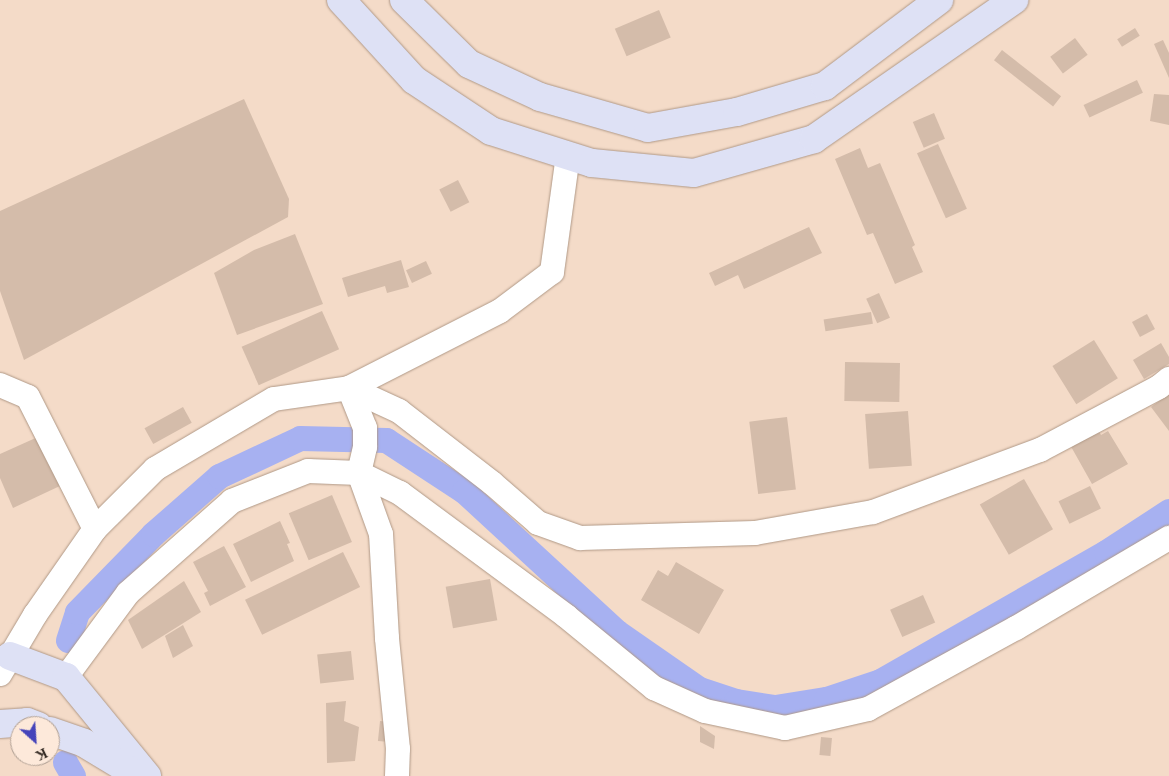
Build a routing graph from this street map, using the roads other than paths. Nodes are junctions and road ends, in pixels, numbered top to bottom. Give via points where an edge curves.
1 (341, 0) edge
2 (404, 0) edge
3 (939, 0) edge
4 (1014, 0) edge
5 (568, 155) junction
6 (1169, 379) edge
7 (0, 385) edge
8 (349, 388) junction
9 (359, 473) junction
10 (95, 529) junction
11 (1169, 538) edge
12 (5, 665) edge
13 (66, 676) junction
14 (60, 734) edge
15 (138, 776) edge
16 (147, 776) edge
17 (396, 776) edge

1 - 5 main road via 414,80 491,130
2 - 3 main road via 469,64 540,97 648,128 737,112 825,86
4 - 5 main road via 814,139 694,173 592,163
5 - 8 street via 552,272 500,312
6 - 8 street via 1040,450 873,512 754,533 580,538 538,523 399,411
7 - 10 street via 28,397
8 - 9 street via 364,438
8 - 10 street via 274,399 155,468
9 - 11 street via 400,493 566,616 654,688 705,711 785,728 868,709 1016,628
9 - 13 street via 308,471 232,501 128,593
9 - 17 street via 381,534 398,749
10 - 12 street via 35,615
12 - 13 main road
13 - 16 main road
14 - 15 main road via 84,743

